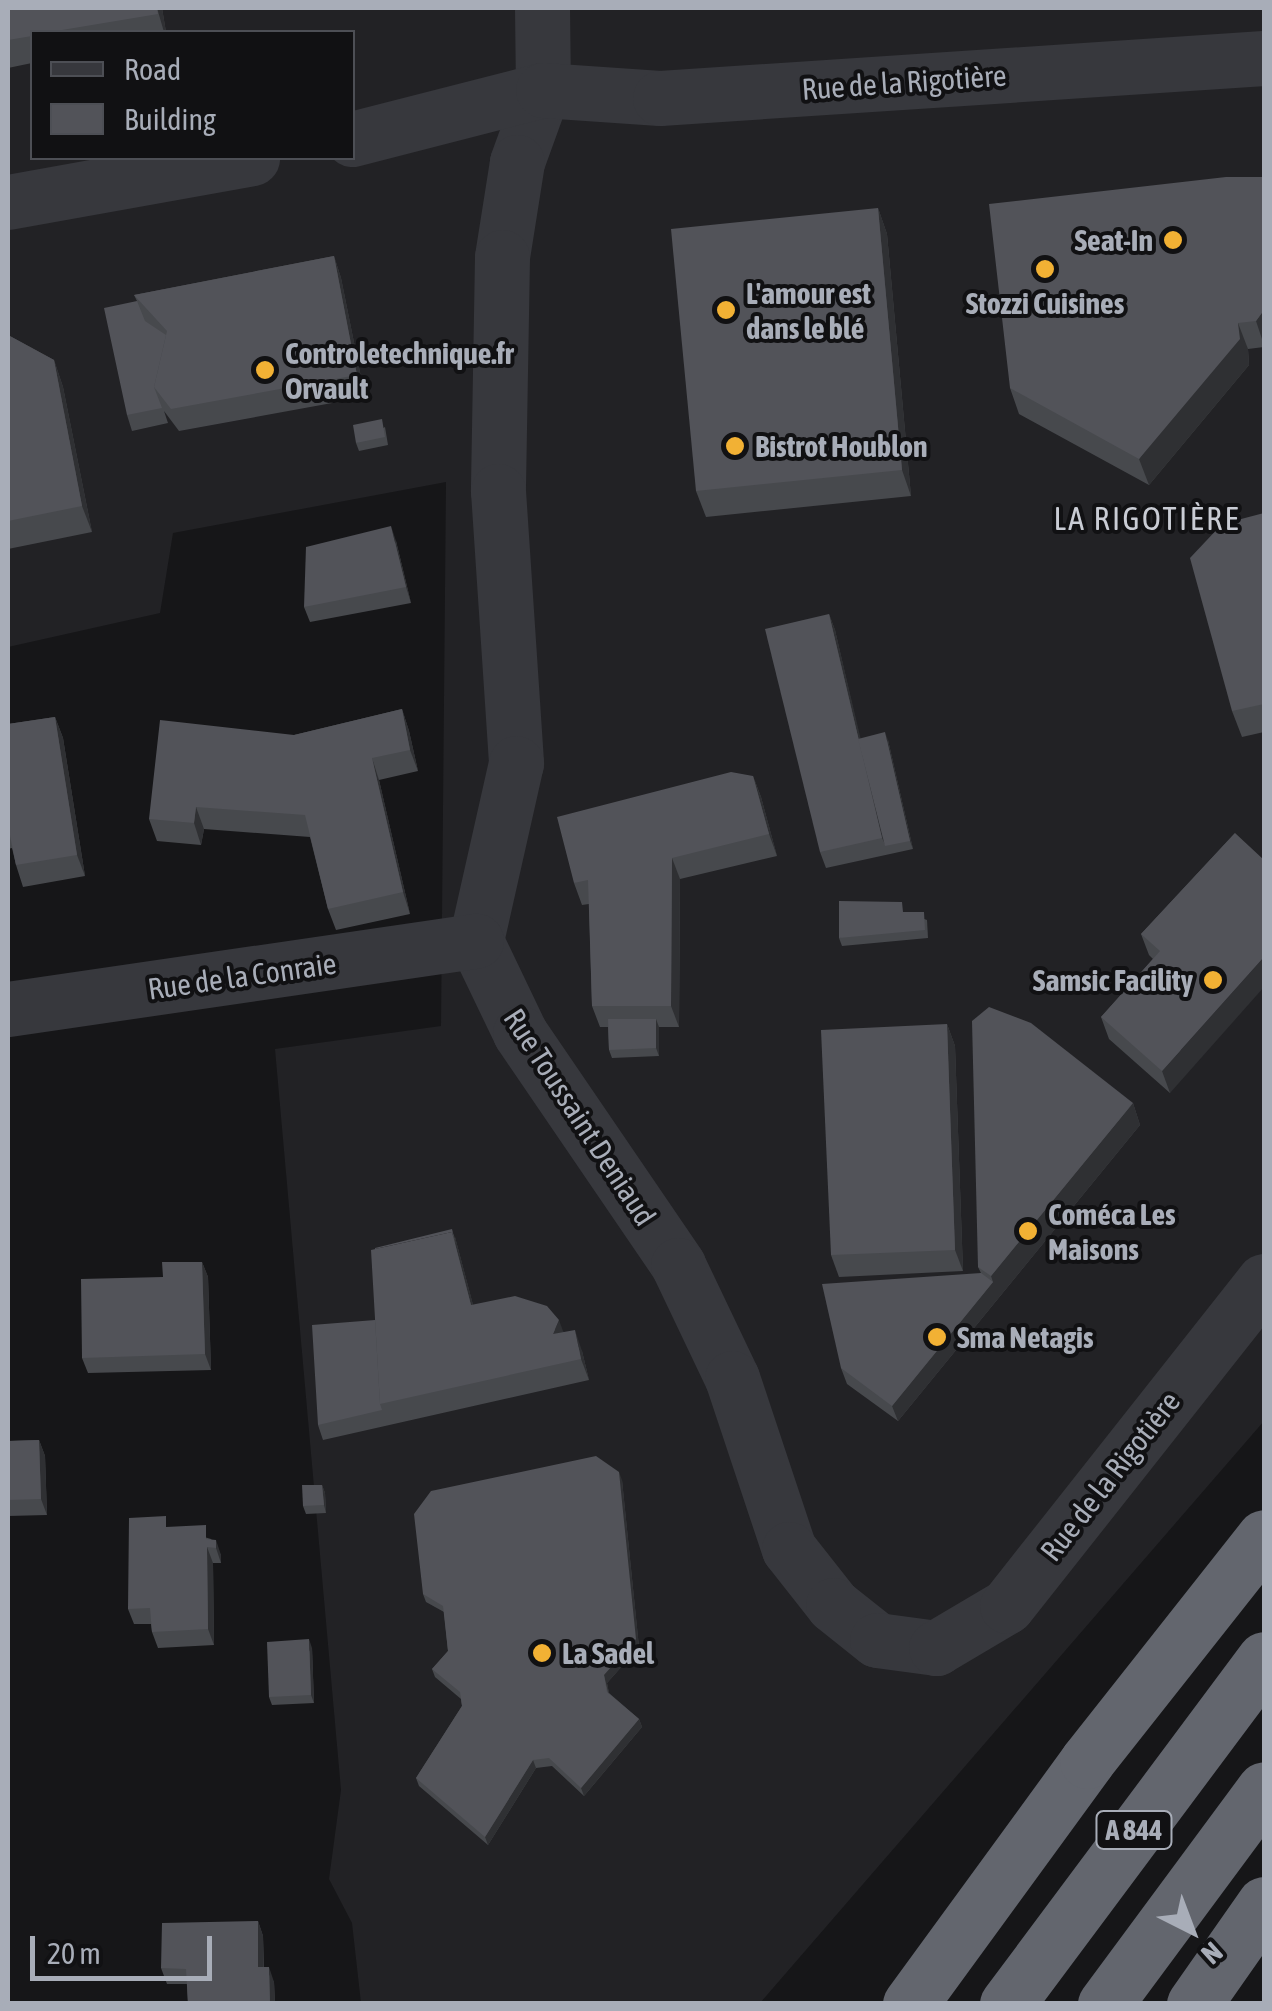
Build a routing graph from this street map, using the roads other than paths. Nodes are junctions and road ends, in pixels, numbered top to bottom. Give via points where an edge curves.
1 (542, 8) edge
2 (1264, 58) edge
3 (544, 90) junction
4 (355, 138) edge
5 (241, 160) edge
6 (8, 202) edge
7 (476, 940) junction
8 (8, 1009) edge
9 (1264, 1282) edge
10 (1264, 1537) edge
11 (936, 1648) joint
12 (1264, 1658) edge
13 (1264, 1790) edge
14 (1264, 1904) edge
15 (910, 2004) edge
16 (1007, 2004) edge
17 (1105, 2004) edge
18 (1194, 2004) edge

1 - 3 street
2 - 3 street, Rue de la Rigotière via 660,98
3 - 4 street, Rue de la Rigotière
3 - 7 street via 517,162 502,257 498,491 516,763
5 - 6 street
7 - 8 street, Rue de la Conraie
7 - 11 street, Rue Toussaint Deniaud via 520,1033 678,1266 732,1378 788,1549 833,1604 877,1640
9 - 11 street, Rue de la Rigotière via 1007,1606
10 - 15 highway via 1087,1761
12 - 16 highway, A 844
13 - 17 highway, A 844
14 - 18 highway

